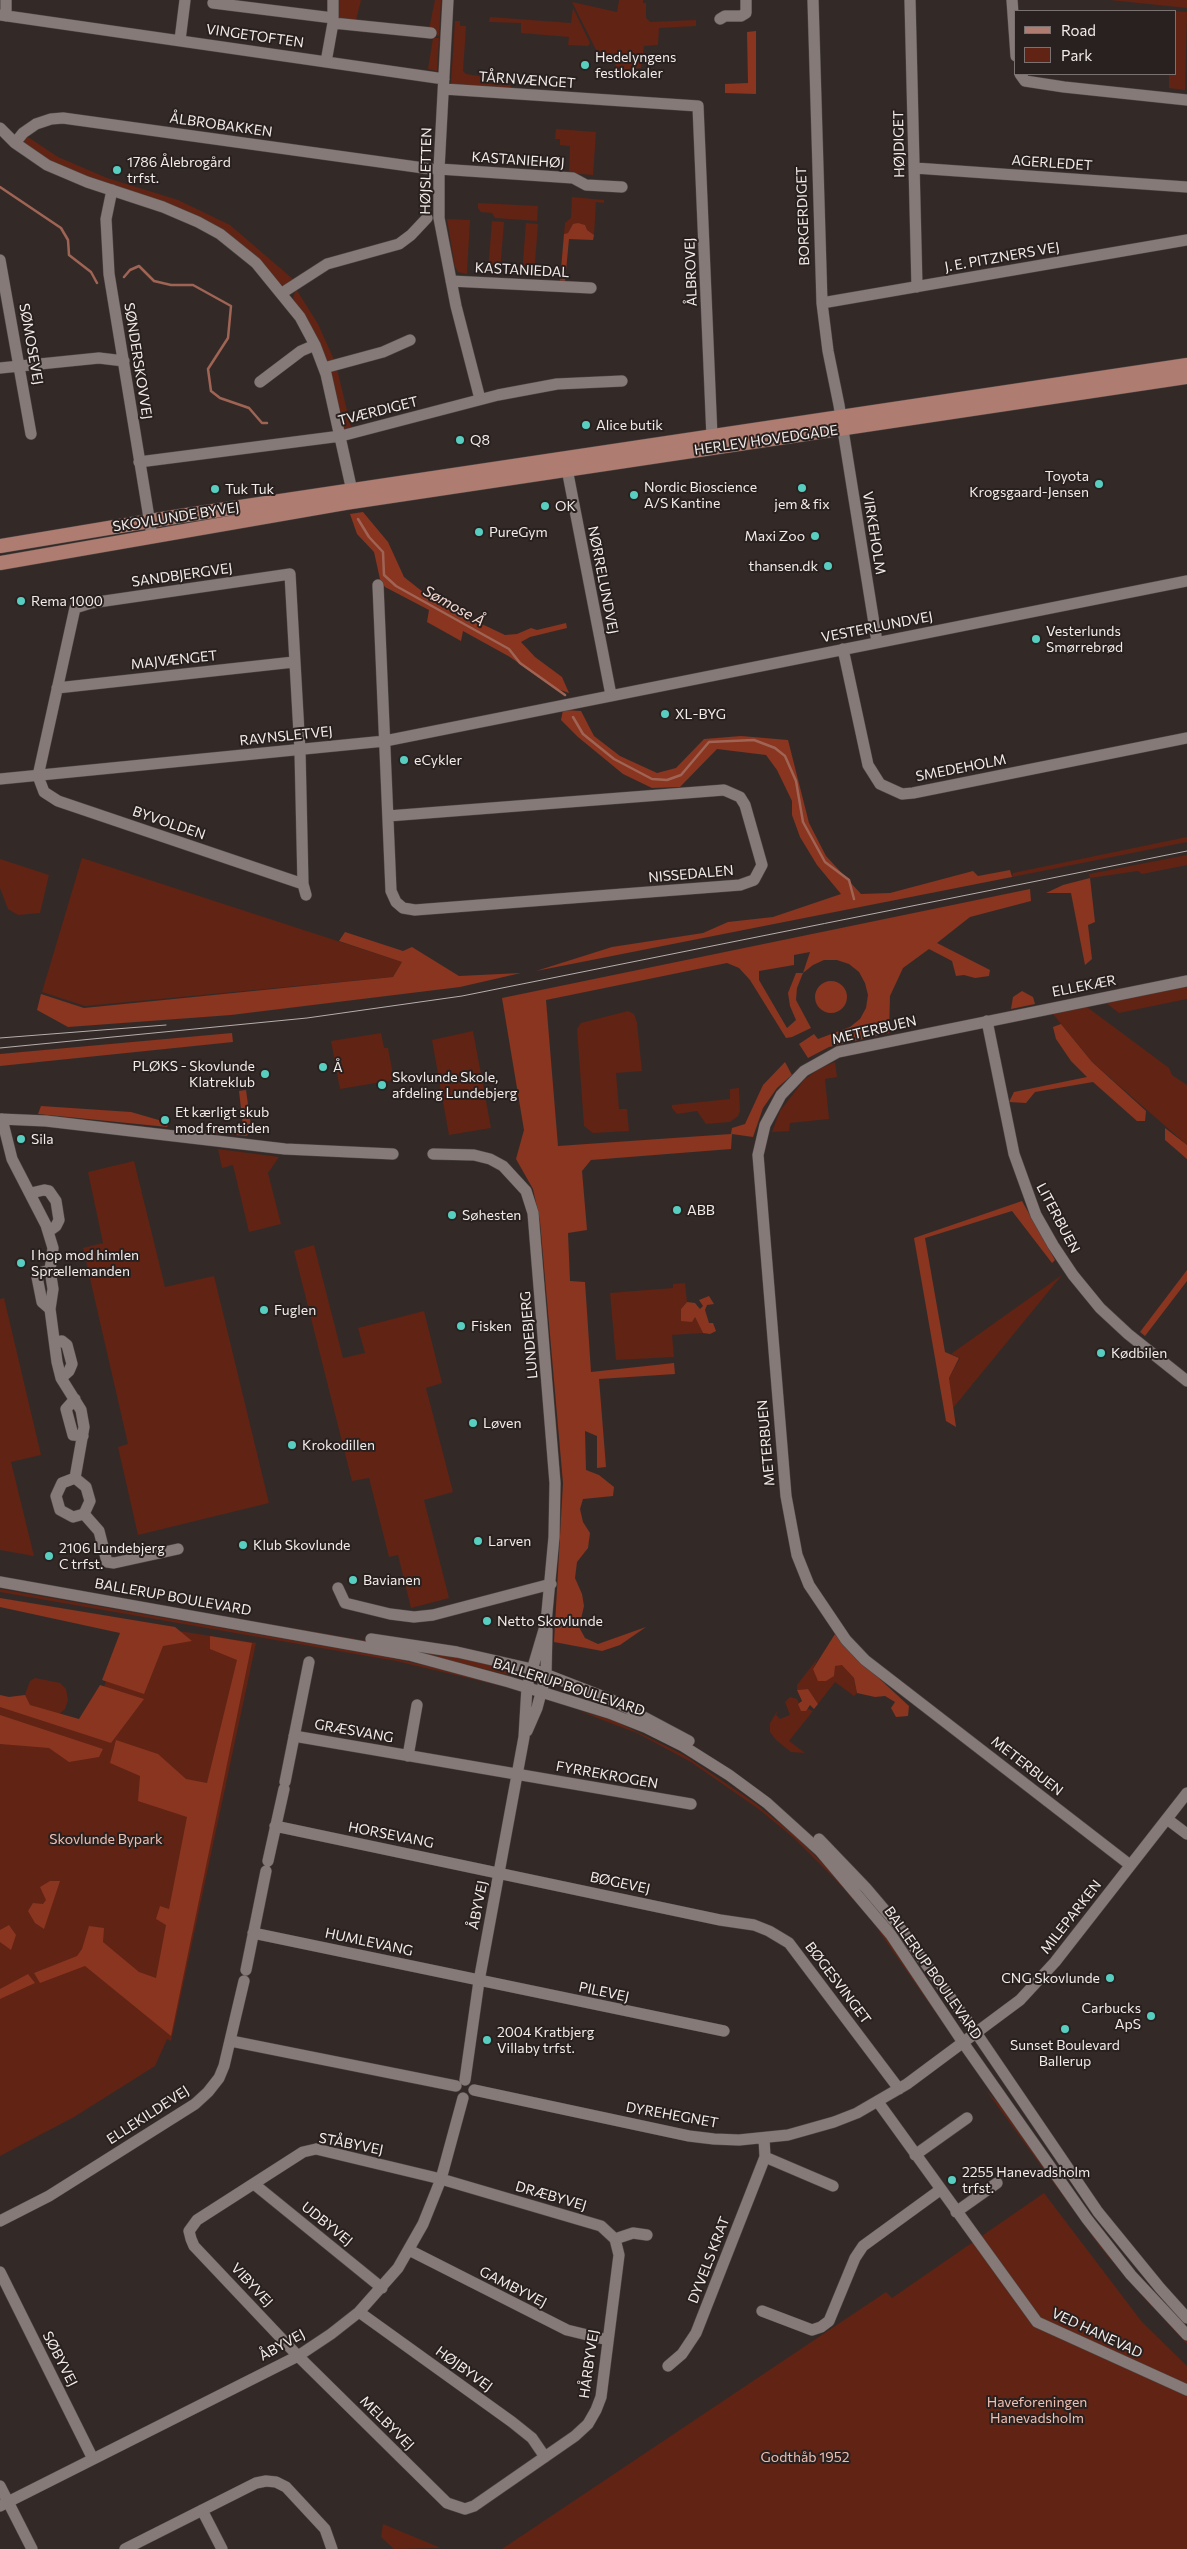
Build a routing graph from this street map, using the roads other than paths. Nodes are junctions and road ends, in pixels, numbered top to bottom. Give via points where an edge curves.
1 (6, 0) edge
2 (185, 0) edge
3 (333, 0) edge
4 (448, 0) edge
5 (746, 0) edge
6 (813, 0) edge
7 (910, 0) edge
8 (1012, 0) edge
9 (213, 3) dead end
10 (3, 15) edge
11 (720, 19) dead end
12 (333, 21) junction
13 (1014, 28) edge
14 (431, 34) dead end
15 (180, 40) junction
16 (326, 62) junction
17 (1021, 75) edge
18 (444, 84) junction
19 (1187, 100) edge
20 (698, 106) joint
21 (0, 128) edge
22 (15, 143) junction
23 (915, 168) junction
24 (435, 169) junction
25 (1187, 187) edge
26 (622, 188) dead end
27 (112, 190) junction
28 (427, 218) dead end
29 (1187, 240) edge
30 (0, 260) edge
31 (451, 281) junction
32 (917, 287) junction
33 (591, 288) dead end
34 (282, 293) junction
35 (822, 304) junction
36 (410, 340) dead end
37 (315, 345) junction
38 (124, 361) junction
39 (1187, 365) edge
40 (20, 366) junction
41 (0, 368) edge
42 (324, 368) junction
43 (1187, 376) edge
44 (622, 380) dead end
45 (260, 382) dead end
46 (480, 399) junction
47 (841, 423) junction
48 (32, 434) dead end
49 (340, 436) junction
50 (712, 437) junction
51 (139, 462) junction
52 (567, 469) junction
53 (349, 497) junction
54 (150, 521) junction
55 (152, 536) junction
56 (0, 546) edge
57 (0, 562) edge
58 (1187, 581) edge
59 (378, 586) dead end
60 (877, 642) junction
61 (843, 649) junction
62 (294, 662) junction
63 (57, 688) junction
64 (612, 696) junction
65 (572, 704) joint
66 (1187, 738) edge
67 (385, 741) junction
68 (300, 751) junction
69 (38, 776) junction
70 (0, 780) edge
71 (388, 816) junction
72 (1187, 981) edge
73 (987, 1021) junction
74 (1, 1119) edge
75 (393, 1154) dead end
76 (433, 1154) dead end
77 (31, 1193) junction
78 (49, 1231) junction
79 (1187, 1381) edge
80 (75, 1478) junction
81 (84, 1514) junction
82 (178, 1549) dead end
83 (0, 1574) edge
84 (0, 1582) edge
85 (551, 1584) junction
86 (338, 1588) dead end
87 (546, 1623) junction
88 (309, 1662) dead end
89 (532, 1669) junction
90 (546, 1674) junction
91 (527, 1687) junction
92 (542, 1692) junction
93 (417, 1705) dead end
94 (294, 1736) junction
95 (524, 1737) junction
96 (408, 1756) junction
97 (518, 1775) junction
98 (1187, 1793) edge
99 (691, 1804) dead end
100 (1167, 1819) junction
101 (275, 1826) junction
102 (1187, 1834) edge
103 (1130, 1865) junction
104 (500, 1872) junction
105 (734, 1923) joint
106 (253, 1933) junction
107 (479, 1981) junction
108 (724, 2031) dead end
109 (977, 2034) junction
110 (231, 2041) junction
111 (964, 2044) junction
112 (460, 2083) junction
113 (899, 2089) junction
114 (474, 2090) junction
115 (463, 2098) junction
116 (878, 2102) junction
117 (966, 2118) dead end
118 (764, 2138) junction
119 (915, 2155) junction
120 (765, 2157) junction
121 (441, 2179) junction
122 (997, 2183) dead end
123 (254, 2184) junction
124 (833, 2186) dead end
125 (940, 2190) junction
126 (956, 2212) junction
127 (0, 2221) edge
128 (189, 2231) joint
129 (647, 2235) dead end
130 (615, 2239) junction
131 (409, 2250) junction
132 (0, 2272) edge
133 (382, 2288) junction
134 (762, 2311) dead end
135 (359, 2312) junction
136 (1187, 2318) edge
137 (1187, 2335) edge
138 (608, 2340) junction
139 (298, 2356) junction
140 (668, 2366) dead end
141 (1187, 2390) edge
142 (545, 2457) junction
143 (93, 2459) junction
144 (0, 2486) edge
145 (4, 2504) edge
146 (457, 2508) joint
147 (202, 2510) junction
148 (129, 2548) edge
149 (32, 2549) edge
150 (222, 2549) edge
151 (332, 2549) edge

1 - 10 street, VINGETOFTEN
2 - 15 street
3 - 12 street
4 - 18 street, HØJSLETTEN
5 - 11 street via 746,13
6 - 35 street, BORGERDIGET
7 - 23 street, HØJDIGET
8 - 13 street
9 - 12 street, VINGETOFTEN
10 - 15 street, VINGETOFTEN
12 - 14 street, VINGETOFTEN
12 - 16 street
15 - 16 street, VINGETOFTEN
16 - 18 street, VINGETOFTEN
17 - 19 street via 1026,81 1045,84
18 - 20 street, TÅRNVÆNGET
18 - 24 street, HØJSLETTEN
20 - 50 street, ÅLBROVEJ
21 - 22 street
22 - 24 street, ÅLBROBAKKEN via 36,124 63,118
22 - 27 street via 47,165
23 - 25 street, AGERLEDET
23 - 32 street, HØJDIGET
24 - 26 street, KASTANIEHØJ via 573,178 586,186
24 - 31 street, HØJSLETTEN via 439,218
27 - 34 street via 173,211 220,234 256,262
27 - 38 street, SØNDERSKOVVEJ via 106,219 106,247
28 - 34 street via 399,244 328,264
29 - 32 street, J. E. PITZNERS VEJ
30 - 40 street, SØMOSEVEJ
31 - 33 street, KASTANIEDAL
31 - 46 street, HØJSLETTEN
32 - 35 street, J. E. PITZNERS VEJ
34 - 37 street
35 - 47 street, BORGERDIGET
36 - 42 street via 383,352
37 - 42 street
37 - 45 street via 295,355
38 - 40 street via 99,358
38 - 51 street, SØNDERSKOVVEJ
39 - 47 main road, HERLEV HOVEDGADE
40 - 41 street
40 - 48 street, SØMOSEVEJ
42 - 49 street
43 - 47 main road, HERLEV HOVEDGADE
44 - 46 street, TVÆRDIGET via 557,384
46 - 49 street, TVÆRDIGET
47 - 50 main road, HERLEV HOVEDGADE
47 - 52 main road, HERLEV HOVEDGADE
47 - 60 street, VIRKEHOLM
49 - 51 street, TVÆRDIGET
49 - 53 street
50 - 53 main road, HERLEV HOVEDGADE
51 - 54 street, SØNDERSKOVVEJ
52 - 53 main road, HERLEV HOVEDGADE
52 - 64 street, NØRRELUNDVEJ
53 - 54 main road, SKOVLUNDE BYVEJ
53 - 55 main road, SKOVLUNDE BYVEJ
54 - 55 street, SØNDERSKOVVEJ
54 - 56 main road, SKOVLUNDE BYVEJ
55 - 57 main road, SKOVLUNDE BYVEJ
58 - 60 street, VESTERLUNDVEJ
59 - 67 street, NISSEDALEN
60 - 61 street, VESTERLUNDVEJ
61 - 64 street, VESTERLUNDVEJ
61 - 66 street, SMEDEHOLM via 868,765 880,784 902,794
62 - 63 street, MAJVÆNGET
62 - 63 street, SANDBJERGVEJ via 290,574 75,608
62 - 68 street, SANDBJERGVEJ
63 - 69 street, SANDBJERGVEJ
64 - 65 street, VESTERLUNDVEJ
65 - 67 street, RAVNSLETVEJ
67 - 68 street, RAVNSLETVEJ
67 - 71 street, NISSEDALEN
68 - 69 street, RAVNSLETVEJ
68 - 69 street, BYVOLDEN via 304,890 58,801 44,792
69 - 70 street, RAVNSLETVEJ
71 - 71 street, NISSEDALEN via 391,891 403,908 415,910 740,885 754,880 762,865 745,805 740,798 724,790
72 - 73 street, ELLEKÆR
73 - 79 street, LITERBUEN via 1014,1154 1049,1238 1072,1275 1100,1308
73 - 103 street, METERBUEN via 857,1047 820,1060 792,1082 776,1102 765,1125 758,1155 790,1528 808,1585 842,1636 865,1660
74 - 75 street via 46,1120 285,1149
74 - 77 street via 12,1159
76 - 85 street, LUNDEBJERG via 474,1155 503,1166 526,1191 533,1213 555,1483
77 - 78 street
77 - 78 street via 49,1191 56,1201 59,1220
78 - 80 street via 53,1248 50,1270 54,1289 50,1309 61,1378 81,1410 84,1427
80 - 81 street via 89,1493 88,1508
80 - 81 street via 62,1483 57,1503 68,1516
81 - 82 street via 99,1531 107,1562
83 - 89 street, BALLERUP BOULEVARD via 457,1652
84 - 91 street, BALLERUP BOULEVARD via 377,1648
85 - 86 street via 433,1615 414,1617 345,1603
85 - 87 street, LUNDEBJERG
87 - 89 street, LUNDEBJERG
87 - 90 street, LUNDEBJERG
88 - 94 street, GRÆSVANG
89 - 90 street, BALLERUP BOULEVARD
89 - 91 street, LUNDEBJERG
90 - 92 street, LUNDEBJERG
90 - 109 street, BALLERUP BOULEVARD via 612,1700 656,1723 732,1769 772,1798 866,1888 910,1941
91 - 92 street, BALLERUP BOULEVARD
91 - 95 street, ÅBYVEJ
92 - 95 street, ÅBYVEJ
92 - 111 street, BALLERUP BOULEVARD via 647,1728 683,1746 774,1809 820,1851 891,1935
93 - 96 street, GRÆSVANG
94 - 96 street, GRÆSVANG
94 - 101 street, GRÆSVANG
95 - 97 street, ÅBYVEJ
96 - 97 street, GRÆSVANG
97 - 99 street, FYRREKROGEN
97 - 104 street, ÅBYVEJ
98 - 100 street, MILEPARKEN
100 - 102 street
100 - 103 street, MILEPARKEN
101 - 104 street, HORSEVANG
101 - 106 street
103 - 109 street, MILEPARKEN via 1036,1985
104 - 105 street, BØGEVEJ
104 - 107 street, ÅBYVEJ
105 - 113 street, BØGESVINGET via 769,1930 789,1943
106 - 107 street, HUMLEVANG
106 - 110 street, ELLEKILDEVEJ
107 - 108 street, PILEVEJ
107 - 112 street, ÅBYVEJ
109 - 111 street, MILEPARKEN
109 - 136 street, BALLERUP BOULEVARD via 1098,2212
110 - 112 street
110 - 127 street, ELLEKILDEVEJ via 219,2078 195,2104 49,2196
111 - 113 street, DYREHEGNET
111 - 137 street, BALLERUP BOULEVARD via 1087,2218 1136,2281
112 - 114 street via 472,2083
112 - 115 street via 456,2094
113 - 116 street, DYREHEGNET
114 - 115 street via 469,2097
114 - 118 street, DYREHEGNET via 689,2136
115 - 121 street, ÅBYVEJ
116 - 118 street, DYREHEGNET via 827,2125
116 - 119 street, VED HANEVAD
117 - 119 street
118 - 120 street, DYVELS KRAT
119 - 125 street, VED HANEVAD
120 - 124 street
120 - 140 street, DYVELS KRAT via 696,2333 682,2354
121 - 123 street, STÅBYVEJ via 316,2149 303,2152
121 - 130 street, DRÆBYVEJ via 601,2226
121 - 131 street, ÅBYVEJ
122 - 126 street
123 - 128 street, STÅBYVEJ via 197,2220
123 - 133 street, UDBYVEJ
125 - 126 street, VED HANEVAD
125 - 134 street via 863,2246 829,2321 821,2327 812,2330
126 - 141 street, VED HANEVAD via 1037,2322
128 - 139 street, VIBYVEJ via 194,2246
129 - 130 street via 633,2233
130 - 138 street, HÅRBYVEJ via 619,2255
131 - 133 street, ÅBYVEJ
131 - 138 street, GAMBYVEJ via 566,2330
132 - 143 street, SØBYVEJ
133 - 135 street, ÅBYVEJ
135 - 139 street, ÅBYVEJ
135 - 142 street, HØJBYVEJ via 512,2422 532,2438
138 - 142 street, HÅRBYVEJ via 601,2397 596,2410 588,2424 575,2436
139 - 143 street, ÅBYVEJ
139 - 146 street, MELBYVEJ via 447,2504
142 - 146 street, HÅRBYVEJ via 474,2506
143 - 145 street, ÅBYVEJ
144 - 145 street
145 - 149 street
147 - 148 street
147 - 150 street
147 - 151 street via 256,2483 276,2482 286,2487 325,2529

